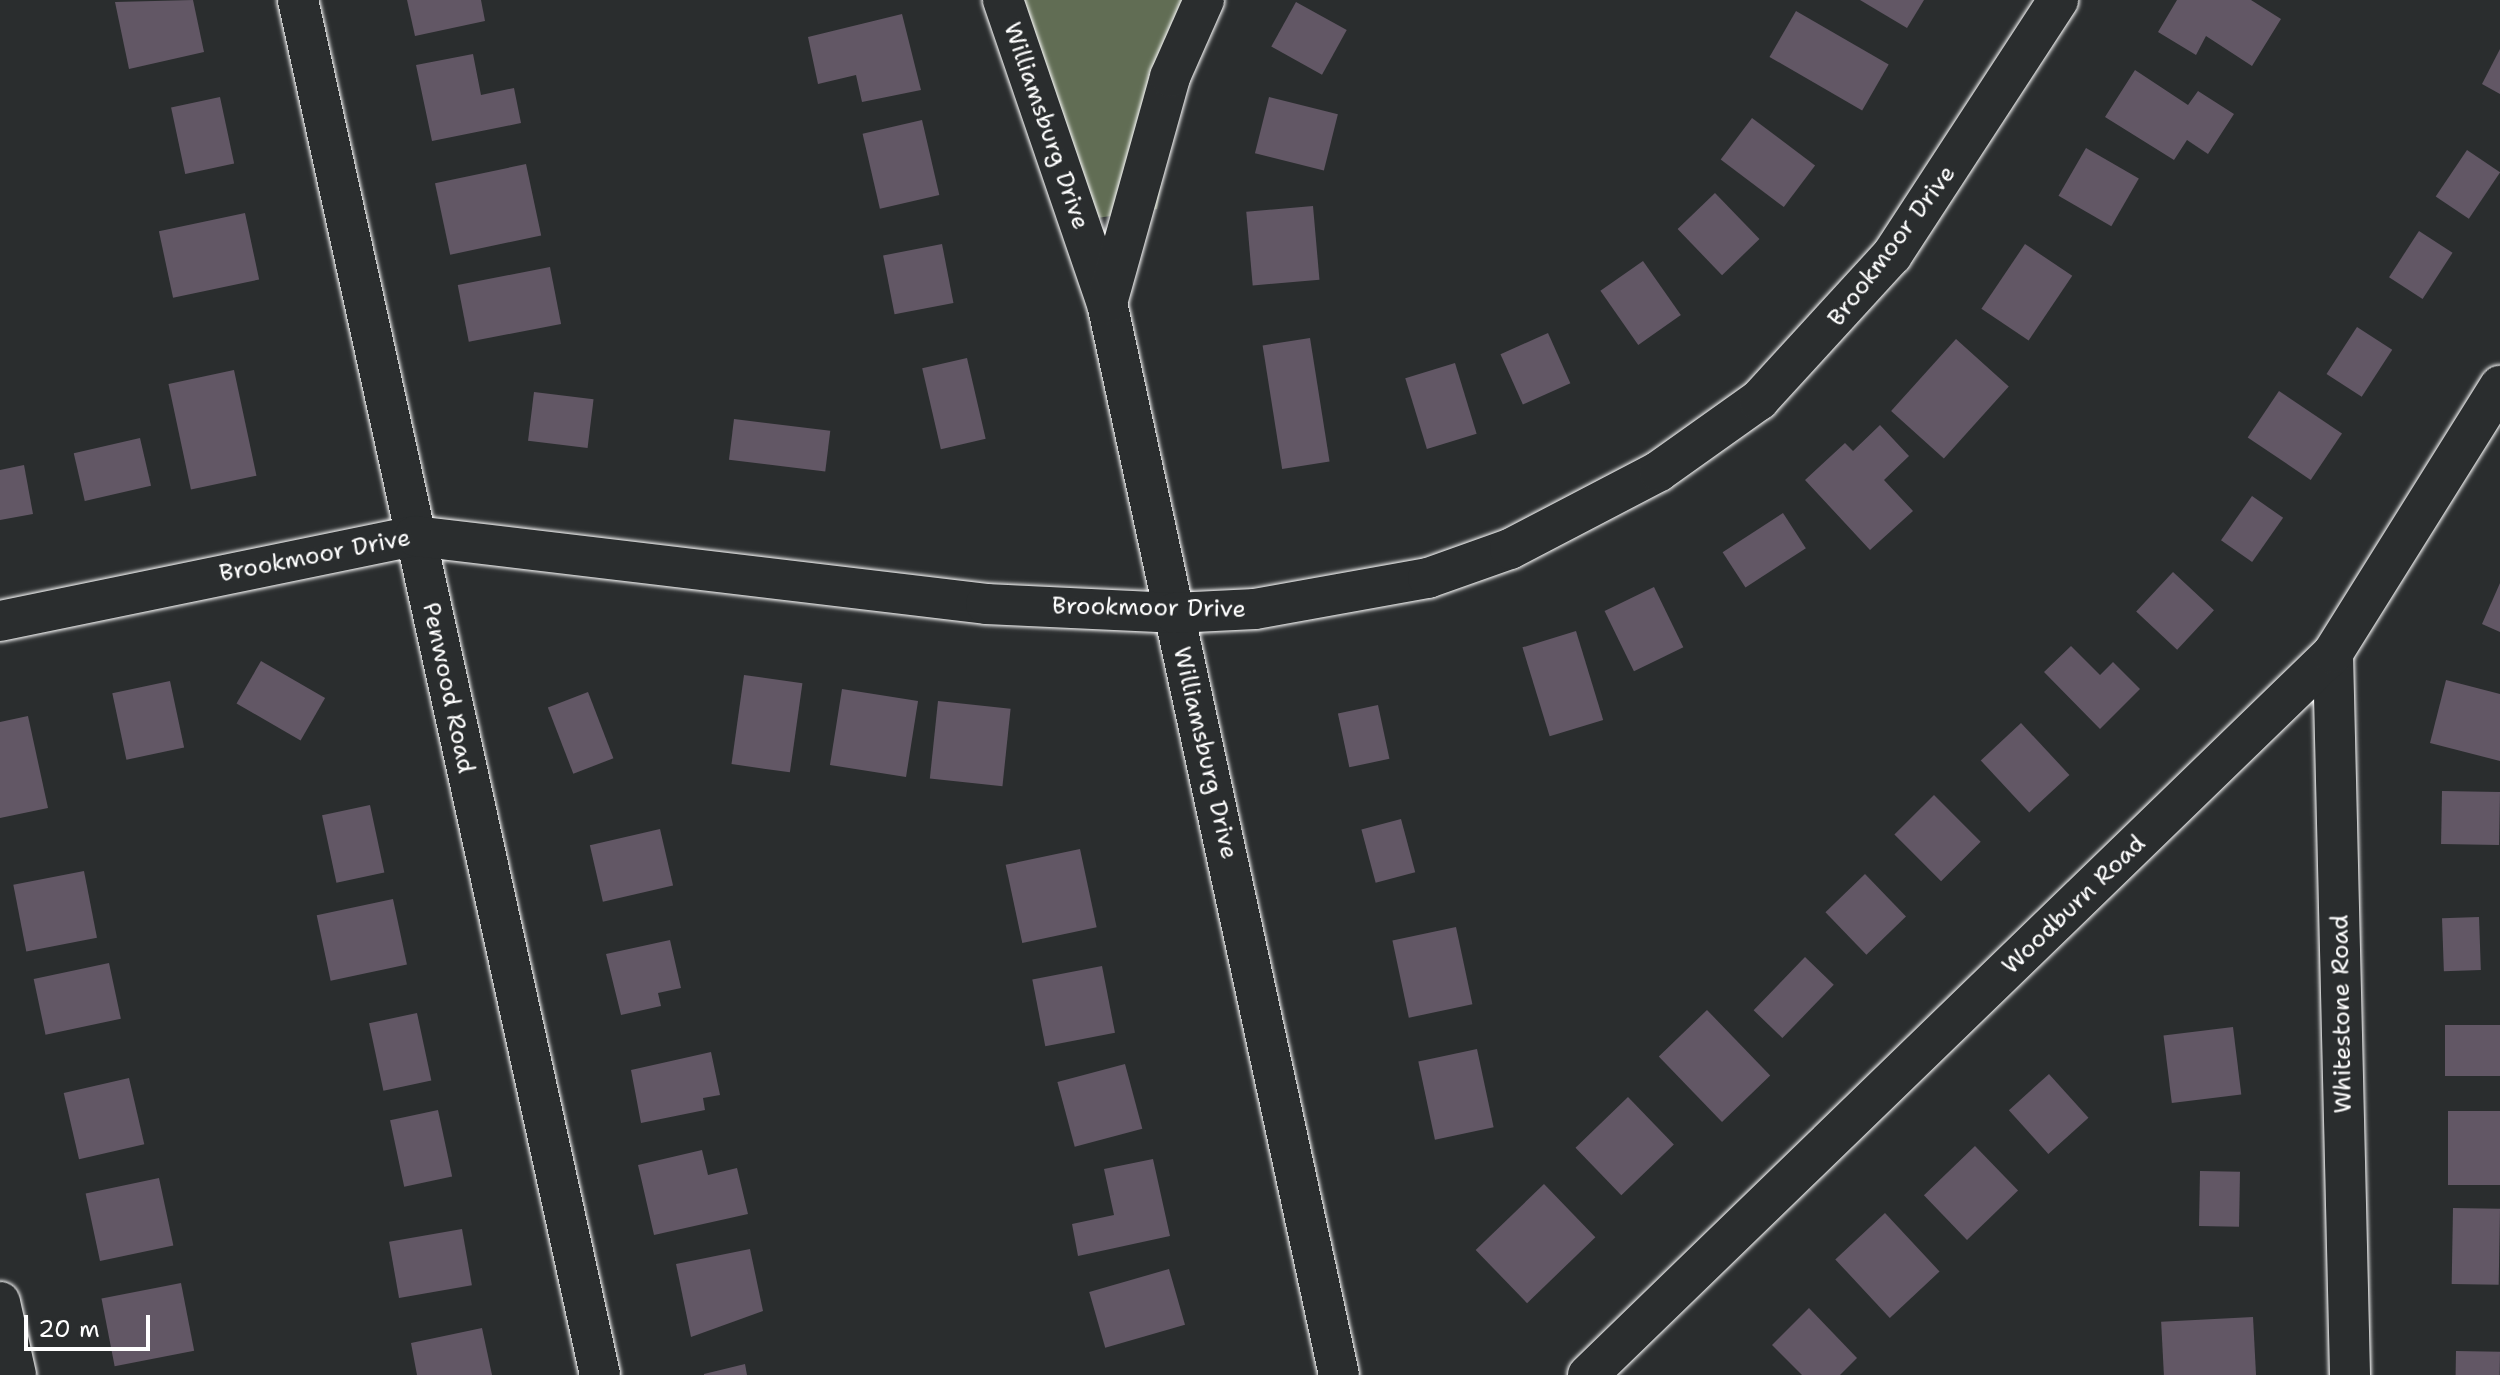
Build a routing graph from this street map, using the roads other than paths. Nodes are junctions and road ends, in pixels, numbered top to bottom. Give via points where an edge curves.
1 (298, 0) edge
2 (1003, 0) edge
3 (1204, 0) edge
4 (2058, 0) edge
5 (1107, 303) junction
6 (2500, 386) edge
7 (415, 536) junction
8 (1174, 613) junction
9 (0, 621) edge
10 (2333, 653) junction
11 (0, 1302) edge
12 (16, 1375) edge
13 (600, 1375) edge
14 (1339, 1375) edge
15 (1588, 1375) edge
16 (2350, 1375) edge

1 - 7 street, Penwood Road
2 - 5 street, Williamsburg Drive
3 - 5 street via 1170,77
4 - 8 street, Brookmoor Drive via 1892,255 1821,340 1759,400 1659,471 1510,549 1428,578 1255,609
5 - 8 street, Williamsburg Drive
6 - 10 street, Woodburn Road
7 - 8 street, Brookmoor Drive via 986,604
7 - 9 street, Brookmoor Drive
7 - 13 street, Penwood Road
8 - 14 street, Williamsburg Drive
10 - 15 street, Woodburn Road
10 - 16 street, Whitestone Road
11 - 12 street

